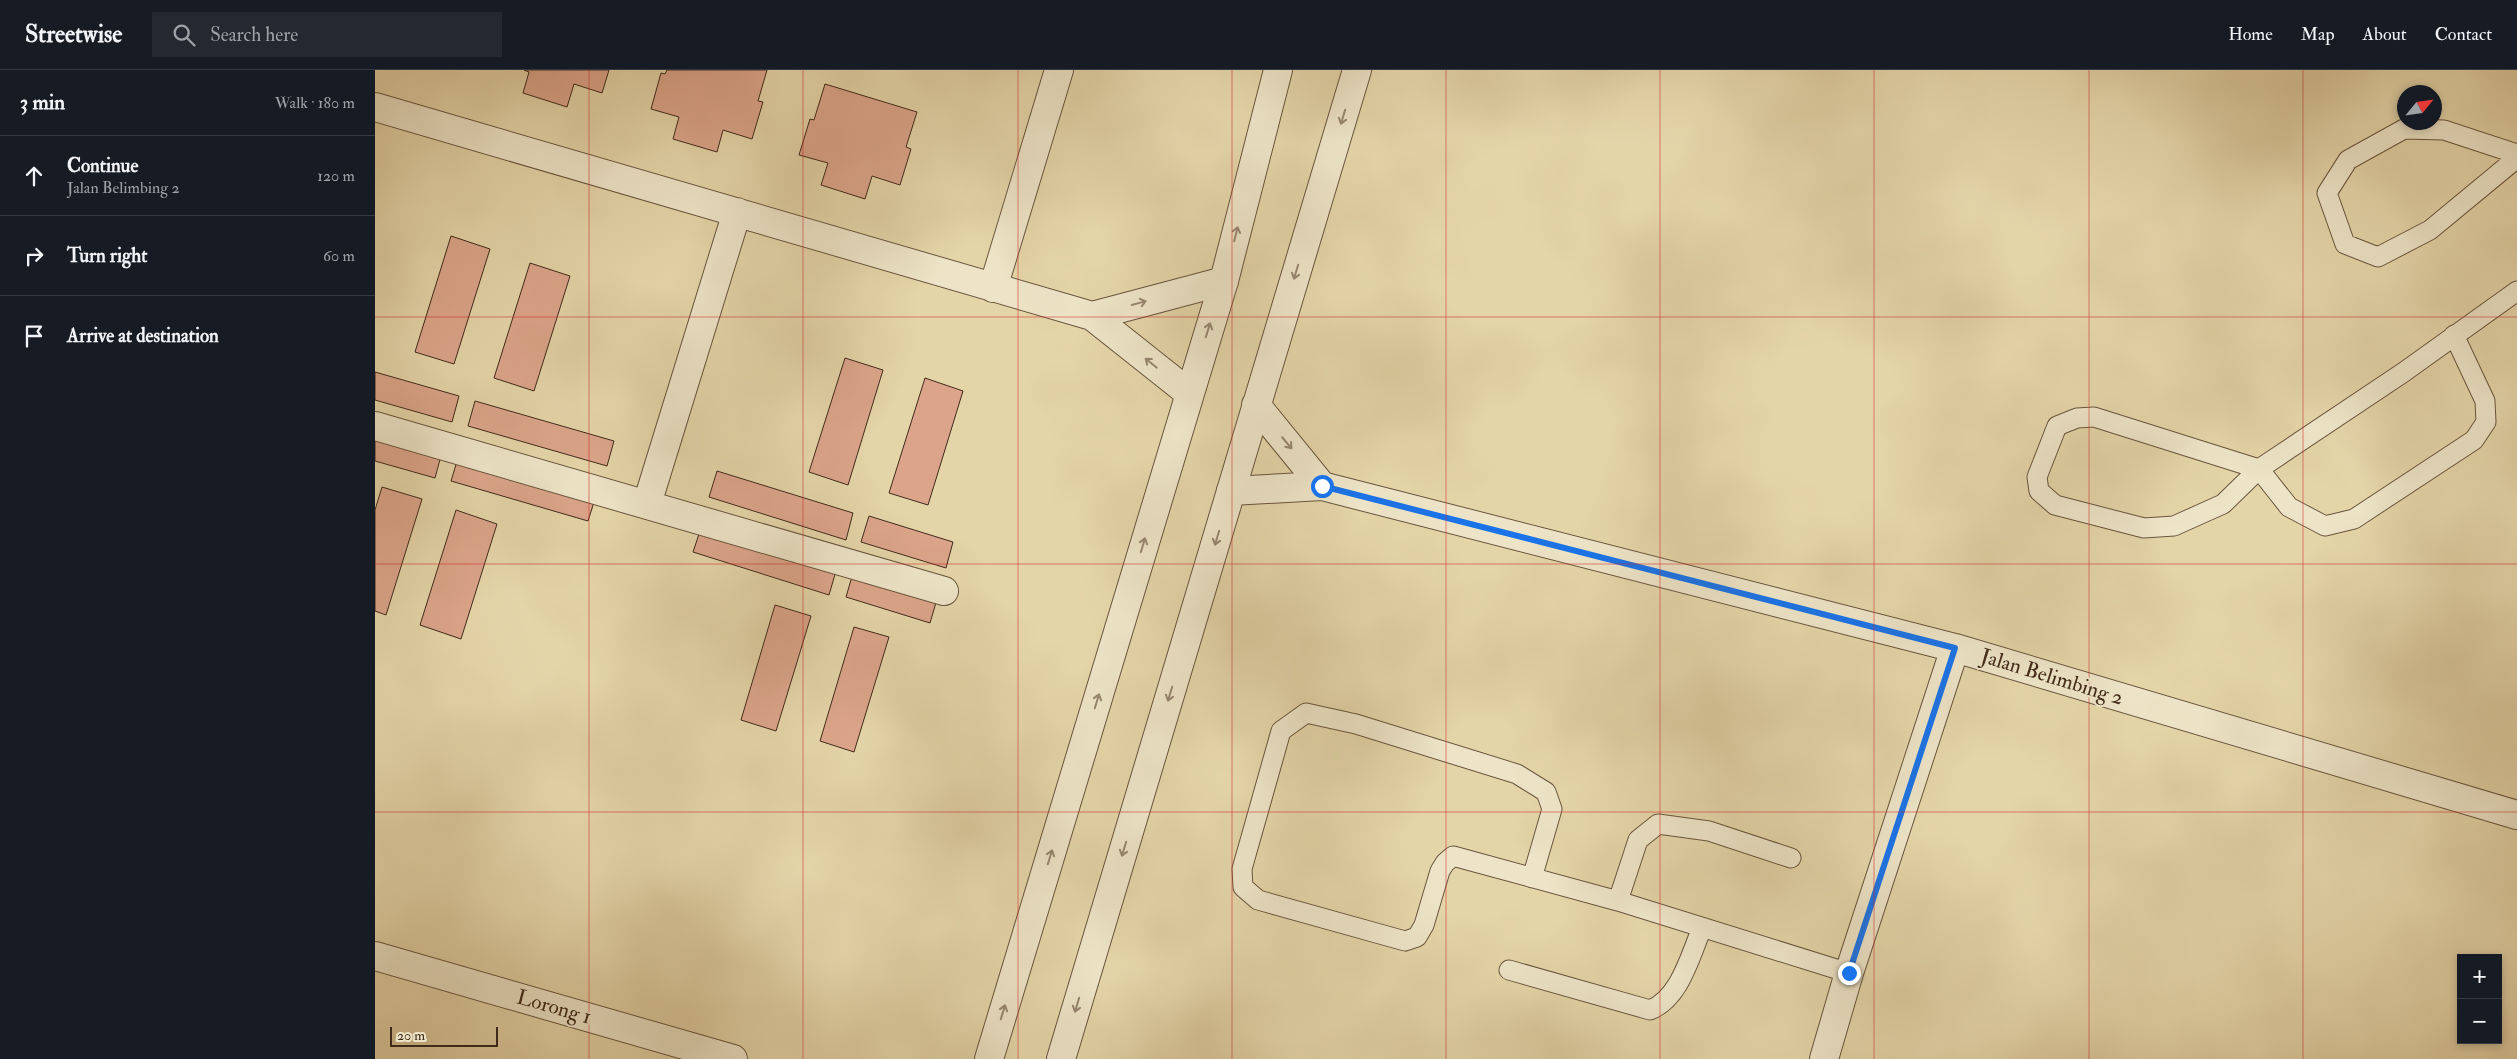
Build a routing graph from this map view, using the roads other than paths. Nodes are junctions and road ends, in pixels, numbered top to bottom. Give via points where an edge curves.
1 (1059, 70) edge
2 (1278, 70) edge
3 (1357, 70) edge
4 (375, 107) edge
5 (2517, 156) edge
6 (737, 212) junction
7 (1224, 281) junction
8 (993, 288) junction
9 (2517, 290) edge
10 (1092, 316) junction
11 (2454, 335) junction
12 (1189, 393) junction
13 (1256, 405) junction
14 (375, 426) edge
15 (2259, 469) junction
16 (1322, 486) junction
17 (1231, 491) junction
18 (647, 504) junction
19 (944, 591) dead end
20 (1955, 648) junction
21 (2517, 816) edge
22 (1791, 858) dead end
23 (1532, 878) junction
24 (1618, 901) junction
25 (1701, 928) junction
26 (375, 956) edge
27 (1509, 970) dead end
28 (1849, 973) junction
29 (665, 1050) edge
30 (733, 1059) edge
31 (989, 1059) edge
32 (1061, 1059) edge
33 (1824, 1059) edge

1 - 8 street
7 -> 2 street
3 -> 13 street
4 - 6 street
5 - 5 lane via 2444,130 2404,129 2348,160 2327,193 2345,244 2378,257 2430,230
6 - 8 street
6 - 18 street
10 -> 7 street
12 -> 7 street
8 - 10 street
9 - 11 lane
12 -> 10 street
11 - 15 lane
11 - 15 lane via 2485,400 2486,422 2474,440 2355,519 2325,526 2289,507
31 -> 12 street
13 -> 16 street
13 - 17 street
14 - 18 street
15 - 15 lane via 2094,417 2077,418 2057,426 2037,477 2039,491 2055,505 2144,528 2174,526 2223,504
16 - 17 street, Jalan Belimbing 2
16 - 20 street, Jalan Belimbing 2
17 -> 32 street
18 - 19 street
20 - 21 street, Jalan Belimbing 2
20 - 28 street
22 - 24 lane via 1709,831 1658,824 1638,840
23 - 23 lane via 1552,809 1546,792 1517,774 1357,724 1306,713 1281,731 1242,868 1243,887 1258,900 1405,941 1417,937 1424,925 1440,871 1453,856
23 - 24 lane
24 - 25 lane
25 - 27 lane via 1671,995 1661,1006 1650,1010
25 - 28 lane
26 - 29 street, Lorong 1
28 - 33 street
29 - 30 street, Lorong 1

